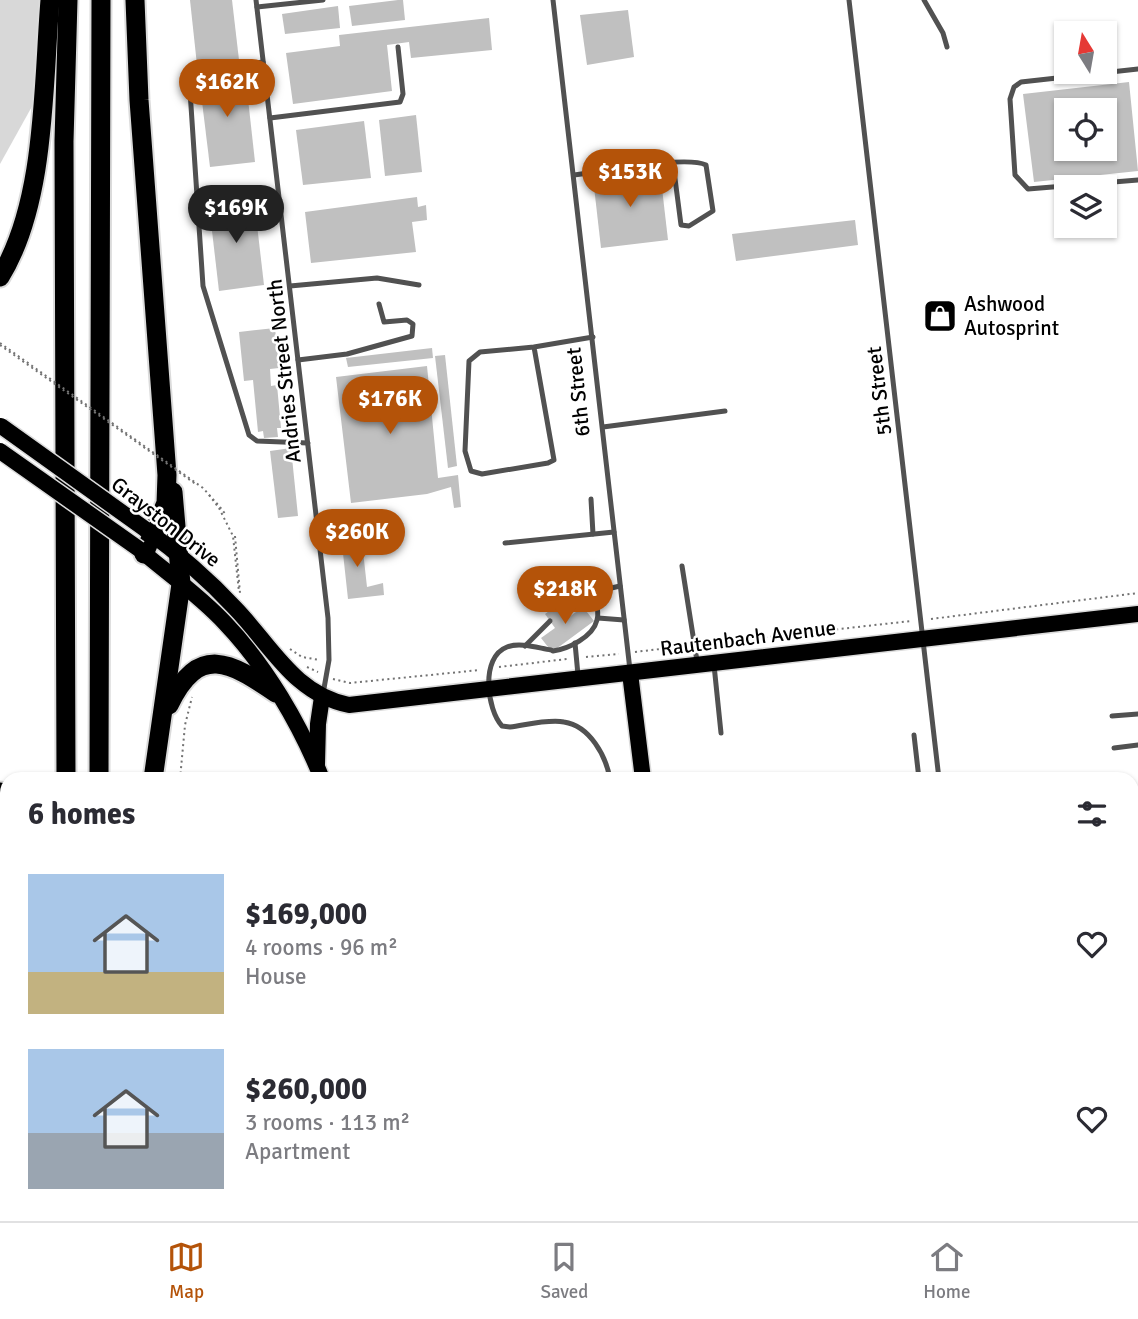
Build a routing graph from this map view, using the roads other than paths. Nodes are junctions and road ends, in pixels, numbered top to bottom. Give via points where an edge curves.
1 (50, 0) edge
2 (68, 0) edge
3 (101, 0) edge
4 (135, 0) edge
5 (323, 0) edge
6 (553, 0) edge
7 (849, 0) edge
8 (924, 0) edge
9 (257, 3) edge
10 (398, 47) dead end
11 (947, 47) dead end
12 (263, 62) junction
13 (1138, 69) edge
14 (270, 118) junction
15 (673, 163) junction
16 (574, 175) junction
17 (1138, 180) edge
18 (26, 213) junction
19 (0, 264) edge
20 (0, 277) edge
21 (419, 285) dead end
22 (290, 286) junction
23 (379, 304) dead end
24 (593, 337) junction
25 (158, 343) junction
26 (534, 346) junction
27 (298, 360) junction
28 (725, 411) dead end
29 (1, 425) edge
30 (603, 427) junction
31 (308, 443) junction
32 (0, 451) edge
33 (591, 499) dead end
34 (150, 532) junction
35 (614, 532) junction
36 (593, 534) junction
37 (505, 543) dead end
38 (142, 551) junction
39 (180, 555) junction
40 (682, 566) dead end
41 (181, 584) junction
42 (621, 586) junction
43 (594, 592) junction
44 (564, 611) dead end
45 (1138, 614) edge
46 (598, 618) junction
47 (624, 620) junction
48 (551, 621) dead end
49 (924, 639) junction
50 (575, 643) junction
51 (525, 646) junction
52 (705, 663) junction
53 (630, 673) junction
54 (579, 680) junction
55 (489, 691) junction
56 (276, 693) junction
57 (323, 697) junction
58 (1138, 714) edge
59 (1112, 716) dead end
60 (161, 724) junction
61 (722, 733) dead end
62 (914, 735) dead end
63 (1138, 746) edge
64 (1114, 748) dead end
65 (66, 772) edge
66 (99, 772) edge
67 (154, 772) edge
68 (319, 772) edge
69 (320, 772) edge
70 (608, 772) edge
71 (642, 772) edge
72 (918, 772) edge
73 (938, 772) edge

1 - 18 highway via 40,142
2 - 65 highway via 64,141
3 - 66 highway
4 - 25 highway
5 - 9 lane
6 - 16 lane, 6th Street
7 - 49 lane, 5th Street
8 - 11 lane
9 - 12 lane, Andries Street North
10 - 14 lane via 400,102
12 - 14 lane, Andries Street North
12 - 31 lane via 189,76 203,286 249,435 257,441
13 - 17 lane via 1021,82 1010,99 1015,176 1028,189
14 - 22 lane, Andries Street North
15 - 15 lane via 696,160 706,165 713,211 689,226 681,225
15 - 16 lane
16 - 24 lane, 6th Street
18 - 19 highway
18 - 20 highway
21 - 22 lane via 377,278
22 - 27 lane, Andries Street North
23 - 27 lane via 384,322 407,320 413,324 412,337 347,354
24 - 26 lane
24 - 30 lane, 6th Street
25 - 34 highway via 166,503
25 - 39 highway
26 - 26 lane via 554,460 482,474 471,471 465,451 469,361 480,352
27 - 31 lane, Andries Street North
28 - 30 lane
29 - 34 main road, Grayston Drive, bridge
30 - 35 lane, 6th Street
31 - 57 lane, Andries Street North via 328,618
32 - 38 main road, Grayston Drive, bridge
33 - 36 lane
34 - 38 highway
34 - 39 main road, Grayston Drive
35 - 36 lane
35 - 42 lane, 6th Street
36 - 37 lane
38 - 41 main road, Grayston Drive
39 - 41 highway
39 - 57 main road, Grayston Drive via 238,611 288,671
40 - 52 lane
41 - 56 main road, Grayston Drive via 226,623
41 - 60 highway
42 - 43 lane
42 - 47 lane, 6th Street
43 - 44 lane
43 - 46 lane
45 - 49 main road, Rautenbach Avenue
46 - 47 lane
46 - 50 lane
47 - 53 lane, 6th Street
48 - 51 lane
49 - 52 main road, Rautenbach Avenue
49 - 73 lane, 5th Street
50 - 51 lane via 552,651
50 - 54 lane
51 - 55 lane via 510,646 497,654
52 - 53 main road, Rautenbach Avenue
52 - 61 lane
53 - 54 main road, Rautenbach Avenue
53 - 71 main road, 6th Street
54 - 55 main road, Rautenbach Avenue
55 - 57 main road, Rautenbach Avenue via 361,705
55 - 70 lane via 502,726 571,724 602,752
56 - 60 highway via 235,667 209,663 186,677
56 - 68 main road, Grayston Drive
57 - 69 main road via 318,724
58 - 59 lane
60 - 67 highway
62 - 72 lane
63 - 64 lane

